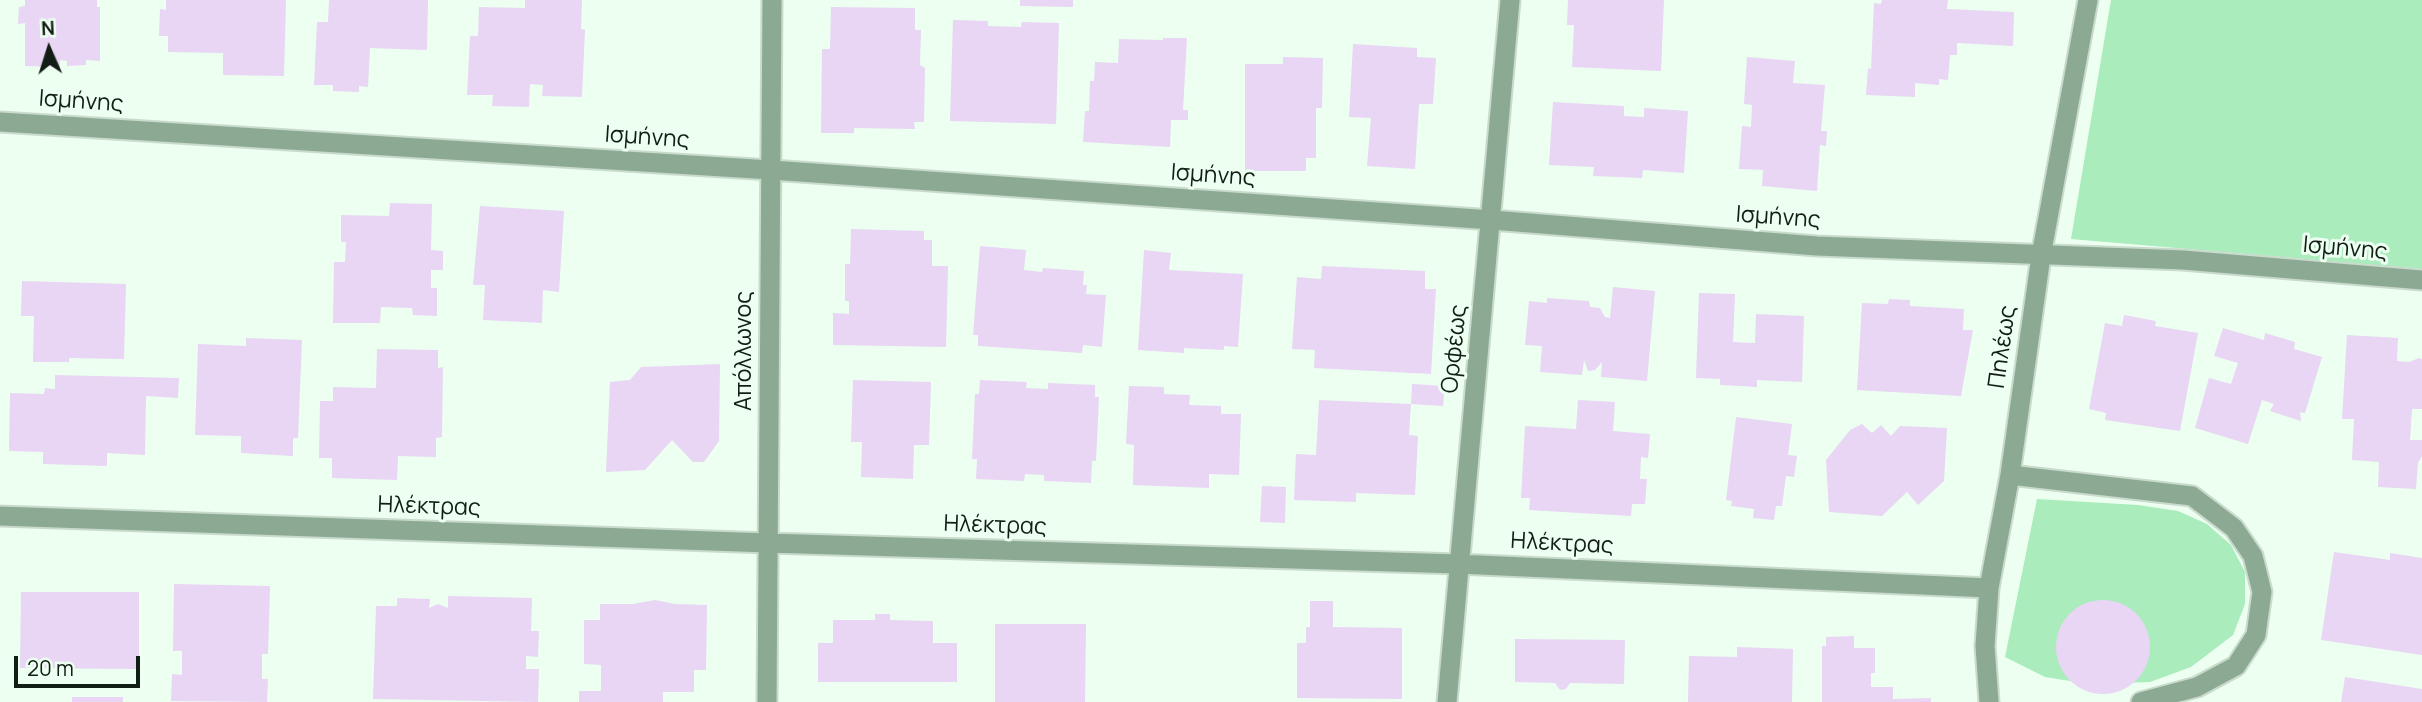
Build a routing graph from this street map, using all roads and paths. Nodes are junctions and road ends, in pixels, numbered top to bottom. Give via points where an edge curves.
1 (772, 0) edge
2 (1510, 0) edge
3 (2088, 0) edge
4 (0, 122) edge
5 (771, 170) junction
6 (1492, 220) junction
7 (2041, 256) junction
8 (2422, 280) edge
9 (2010, 475) junction
10 (0, 516) edge
11 (768, 543) junction
12 (1458, 564) junction
13 (1989, 588) junction
14 (767, 702) edge
15 (1447, 702) edge
16 (1994, 702) edge
17 (2141, 702) edge

1 - 5 street, Απόλλωνος
2 - 6 street, Ορφέως
3 - 7 street, Πηλέως
4 - 5 street, Ισμήνης
5 - 6 street, Ισμήνης
5 - 11 street, Απόλλωνος
6 - 7 street, Ισμήνης via 1817,246
6 - 12 street, Ορφέως
7 - 8 street, Ισμήνης via 2183,260
7 - 9 street, Πηλέως
9 - 13 street, Πηλέως
9 - 17 street via 2192,496 2234,528 2253,556 2262,592 2256,635 2236,666 2197,687
10 - 11 street, Ηλέκτρας
11 - 12 street, Ηλέκτρας
11 - 14 street, Απόλλωνος
12 - 13 street, Ηλέκτρας
12 - 15 street, Ορφέως
13 - 16 street, Πηλέως via 1985,646

